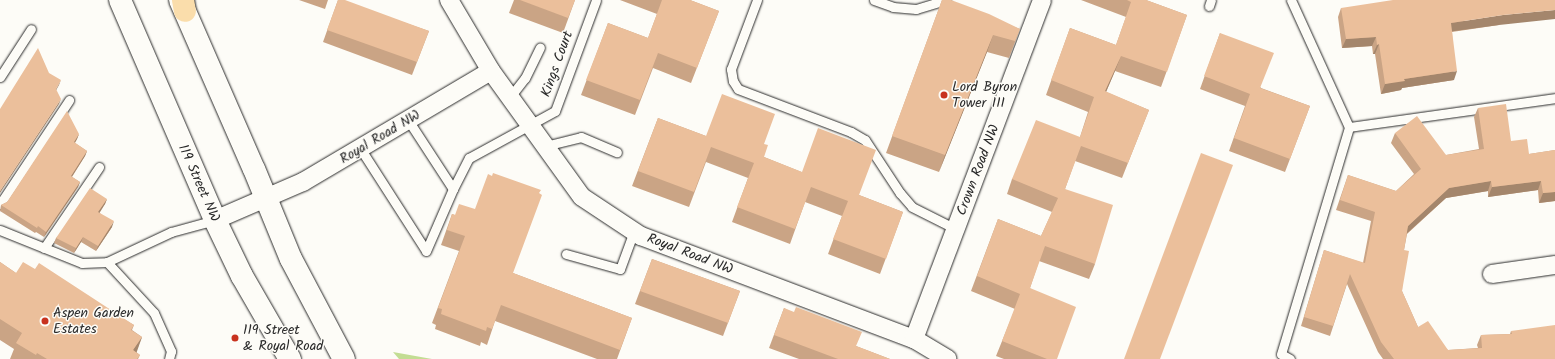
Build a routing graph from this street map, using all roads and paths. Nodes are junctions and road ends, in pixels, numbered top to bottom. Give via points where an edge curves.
1 (120, 0) edge
2 (449, 0) edge
3 (596, 0) edge
4 (757, 0) edge
5 (874, 0) edge
6 (946, 0) edge
7 (1291, 0) edge
8 (1038, 1) edge
9 (182, 4) edge
10 (31, 29) dead end
11 (540, 47) dead end
12 (492, 71) junction
13 (0, 77) edge
14 (510, 97) junction
15 (1555, 98) edge
16 (69, 100) dead end
17 (408, 120) junction
18 (530, 125) junction
19 (1349, 127) junction
20 (545, 146) junction
21 (360, 148) junction
22 (617, 152) dead end
23 (98, 167) dead end
24 (453, 189) junction
25 (266, 199) junction
26 (0, 204) edge
27 (215, 220) junction
28 (956, 229) junction
29 (0, 230) edge
30 (634, 231) junction
31 (44, 248) junction
32 (566, 254) dead end
33 (107, 262) junction
34 (1555, 265) edge
35 (1492, 274) dead end
36 (914, 340) junction
37 (169, 359) edge
38 (290, 359) edge
39 (344, 359) edge
40 (946, 359) edge
41 (1290, 359) edge

1 - 27 main road, 119 Street NW
2 - 12 street, Royal Road NW
3 - 18 lane, Kings Court via 555,110
4 - 28 lane via 731,69 738,90 851,132 865,140 912,207
5 - 6 lane via 893,7 916,9
7 - 19 lane
8 - 28 street, Crown Road NW
9 - 25 main road
10 - 13 lane
11 - 14 lane via 525,78
12 - 14 street, Royal Road NW
12 - 17 street, Royal Road NW
14 - 18 street, Royal Road NW
15 - 19 lane
16 - 26 lane
17 - 21 street, Royal Road NW
17 - 24 lane
18 - 20 street, Royal Road NW
18 - 24 lane, Kings Court via 469,158
19 - 41 lane via 1281,354
20 - 22 lane via 581,137
20 - 30 street, Royal Road NW via 582,197
21 - 24 lane, Kings Court via 426,251
21 - 25 street, Royal Road NW via 303,182
23 - 31 lane
25 - 27 street, Royal Road NW
25 - 39 main road via 291,259
27 - 33 lane via 171,232
27 - 38 main road, 119 Street NW via 242,276
28 - 36 street, Crown Road NW
29 - 31 lane
30 - 32 lane via 620,269
30 - 36 street, Royal Road NW via 641,236
31 - 33 lane via 82,263
33 - 37 lane via 154,312 171,351
34 - 35 street
36 - 40 street, Royal Road NW

